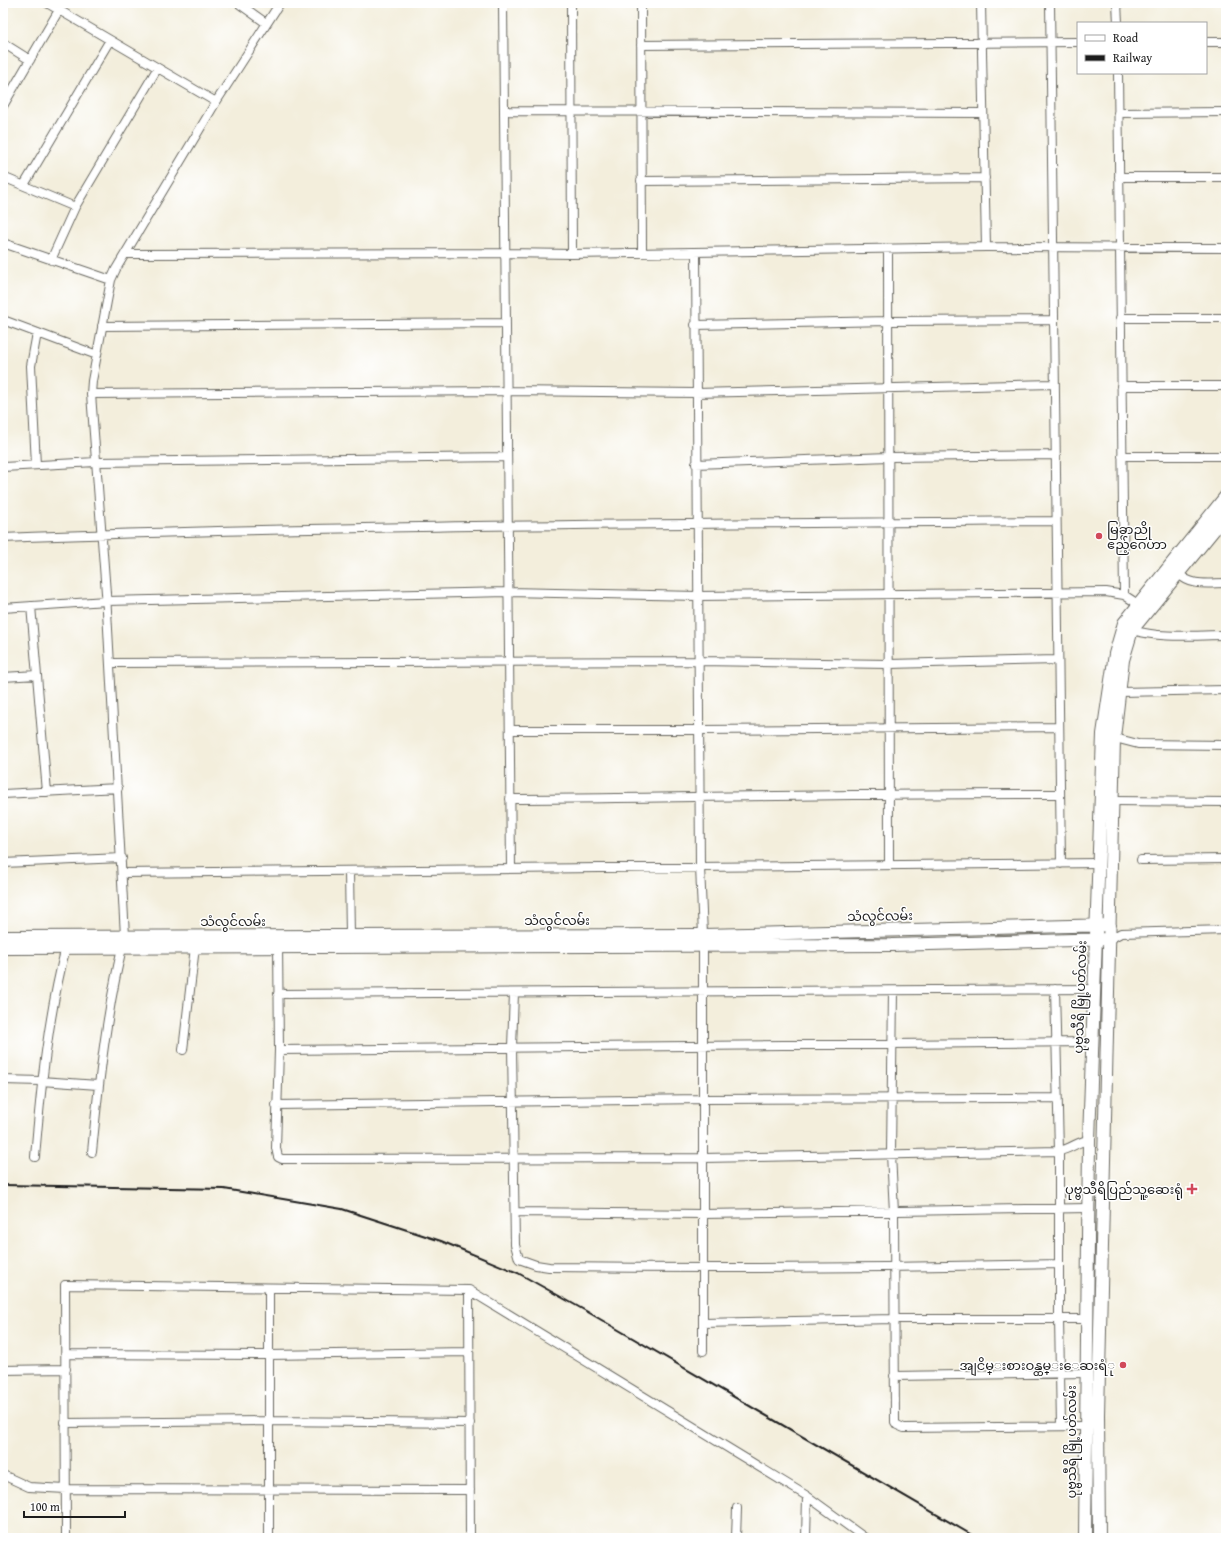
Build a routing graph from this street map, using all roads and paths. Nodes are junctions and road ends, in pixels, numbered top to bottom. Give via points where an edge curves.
1 (47, 3) edge
2 (238, 3) edge
3 (280, 3) edge
4 (503, 3) edge
5 (571, 3) edge
6 (641, 3) edge
7 (981, 3) edge
8 (1050, 3) edge
9 (1117, 3) edge
10 (59, 10) junction
11 (1118, 22) edge
12 (266, 23) junction
13 (110, 40) junction
14 (982, 41) junction
15 (1050, 42) junction
16 (1077, 42) edge
17 (1207, 42) edge
18 (1226, 42) edge
19 (3, 43) edge
20 (641, 45) junction
21 (30, 60) junction
22 (157, 69) junction
23 (1118, 74) edge
24 (216, 102) junction
25 (3, 106) edge
26 (504, 111) junction
27 (572, 112) junction
28 (1226, 112) edge
29 (640, 113) junction
30 (983, 113) junction
31 (1118, 113) junction
32 (3, 177) edge
33 (1118, 177) junction
34 (1226, 177) edge
35 (985, 178) junction
36 (641, 181) junction
37 (24, 185) junction
38 (75, 207) junction
39 (3, 243) edge
40 (986, 247) junction
41 (1051, 247) junction
42 (1119, 247) junction
43 (1226, 248) edge
44 (888, 250) junction
45 (642, 252) junction
46 (696, 252) junction
47 (505, 253) junction
48 (125, 254) junction
49 (572, 254) junction
50 (51, 260) junction
51 (111, 280) junction
52 (1120, 318) junction
53 (1226, 318) edge
54 (3, 320) edge
55 (1053, 320) junction
56 (889, 321) junction
57 (506, 323) junction
58 (695, 325) junction
59 (102, 326) junction
60 (37, 333) junction
61 (97, 355) junction
62 (1054, 384) junction
63 (1121, 386) junction
64 (1226, 386) edge
65 (889, 387) junction
66 (507, 391) junction
67 (696, 392) junction
68 (91, 394) junction
69 (1055, 455) junction
70 (1122, 456) junction
71 (1226, 456) edge
72 (507, 457) junction
73 (889, 457) junction
74 (96, 462) junction
75 (696, 464) junction
76 (36, 465) junction
77 (3, 467) edge
78 (1226, 496) edge
79 (1226, 515) edge
80 (1056, 521) junction
81 (889, 522) junction
82 (697, 523) junction
83 (508, 525) junction
84 (101, 534) junction
85 (3, 538) edge
86 (1178, 573) junction
87 (1226, 583) edge
88 (508, 592) junction
89 (1057, 592) junction
90 (889, 594) junction
91 (1124, 595) junction
92 (698, 596) junction
93 (106, 601) junction
94 (1138, 604) junction
95 (31, 606) junction
96 (3, 608) edge
97 (1132, 630) junction
98 (1226, 635) edge
99 (1058, 660) junction
100 (698, 661) junction
101 (509, 662) junction
102 (110, 664) junction
103 (889, 664) junction
104 (37, 676) junction
105 (3, 677) edge
106 (1226, 690) edge
107 (1119, 692) junction
108 (1059, 727) junction
109 (889, 728) junction
110 (510, 730) junction
111 (699, 730) junction
112 (1108, 736) junction
113 (1226, 745) edge
114 (118, 788) junction
115 (47, 792) junction
116 (889, 793) junction
117 (3, 794) edge
118 (1060, 794) junction
119 (700, 798) junction
120 (510, 799) junction
121 (1112, 801) junction
122 (1226, 802) edge
123 (122, 858) junction
124 (1226, 859) edge
125 (1141, 860) dead end
126 (1098, 863) junction
127 (3, 864) edge
128 (1061, 864) junction
129 (889, 865) junction
130 (700, 867) junction
131 (511, 869) junction
132 (349, 871) junction
133 (123, 873) junction
134 (1096, 925) junction
135 (1110, 926) junction
136 (1226, 930) edge
137 (1121, 932) junction
138 (350, 936) junction
139 (3, 937) edge
140 (1095, 939) junction
141 (1110, 939) junction
142 (124, 941) junction
143 (278, 941) junction
144 (702, 941) junction
145 (66, 947) junction
146 (195, 947) junction
147 (3, 948) edge
148 (1056, 989) junction
149 (1094, 989) junction
150 (893, 991) junction
151 (702, 992) junction
152 (514, 993) junction
153 (278, 994) junction
154 (1056, 1042) junction
155 (1092, 1042) junction
156 (892, 1044) junction
157 (702, 1045) junction
158 (512, 1047) junction
159 (183, 1050) dead end
160 (279, 1050) junction
161 (3, 1080) edge
162 (41, 1081) junction
163 (98, 1085) junction
164 (892, 1098) junction
165 (1057, 1098) junction
166 (702, 1099) junction
167 (513, 1102) junction
168 (276, 1105) junction
169 (1089, 1140) junction
170 (1060, 1151) junction
171 (92, 1152) dead end
172 (891, 1154) junction
173 (35, 1157) dead end
174 (703, 1158) junction
175 (514, 1159) junction
176 (1059, 1208) junction
177 (1088, 1208) junction
178 (515, 1212) junction
179 (894, 1212) junction
180 (703, 1214) junction
181 (1059, 1264) junction
182 (893, 1268) junction
183 (703, 1269) junction
184 (269, 1289) junction
185 (469, 1290) junction
186 (894, 1319) junction
187 (1059, 1319) junction
188 (1086, 1319) junction
189 (703, 1323) junction
190 (703, 1351) dead end
191 (469, 1352) junction
192 (66, 1354) junction
193 (268, 1355) junction
194 (66, 1369) junction
195 (3, 1370) edge
196 (1085, 1372) junction
197 (1060, 1373) junction
198 (894, 1376) junction
199 (269, 1421) junction
200 (65, 1423) junction
201 (470, 1423) junction
202 (1061, 1426) junction
203 (1085, 1426) junction
204 (3, 1475) edge
205 (66, 1489) junction
206 (269, 1489) junction
207 (470, 1490) junction
208 (807, 1496) junction
209 (737, 1508) dead end
210 (66, 1538) edge
211 (269, 1538) edge
212 (470, 1538) edge
213 (736, 1538) edge
214 (806, 1538) edge
215 (865, 1538) edge
216 (1085, 1538) edge
217 (1099, 1538) edge

1 - 10 street
2 - 12 street
3 - 12 street
4 - 26 street
5 - 27 street
6 - 20 street
7 - 14 street
8 - 15 street
9 - 11 street
10 - 13 street
10 - 21 street
12 - 24 street
13 - 22 street
13 - 37 street
14 - 15 street
14 - 20 street
14 - 30 street
15 - 16 street
15 - 41 street
17 - 18 street
19 - 21 street
20 - 29 street
21 - 25 street
22 - 24 street
22 - 38 street
23 - 31 street
24 - 48 street
26 - 27 street
26 - 47 street
27 - 29 street
27 - 49 street
28 - 31 street
29 - 30 street
29 - 36 street
30 - 35 street
31 - 33 street
32 - 37 street
33 - 34 street
33 - 42 street
35 - 36 street
35 - 40 street
36 - 45 street
37 - 38 street
38 - 50 street
39 - 50 street
40 - 41 street
40 - 44 street
41 - 42 street
41 - 55 street
42 - 43 street
42 - 52 street
44 - 46 street
44 - 56 street
45 - 46 street
45 - 49 street
46 - 58 street
47 - 48 street
47 - 49 street
47 - 57 street
48 - 51 street
50 - 51 street
51 - 59 street
52 - 53 street
52 - 63 street
54 - 60 street
55 - 56 street
55 - 62 street
56 - 58 street
56 - 65 street
57 - 59 street
57 - 66 street
58 - 67 street
59 - 61 street
60 - 61 street
60 - 76 street via 31,366
61 - 68 street
62 - 65 street
62 - 69 street
63 - 64 street
63 - 70 street
65 - 67 street
65 - 73 street
66 - 67 street
66 - 68 street
66 - 72 street
67 - 75 street
68 - 74 street
69 - 73 street
69 - 80 street
70 - 71 street
70 - 91 street
72 - 74 street
72 - 83 street
73 - 75 street
73 - 81 street
74 - 76 street
74 - 84 street
75 - 82 street
76 - 77 street
78 - 94 main road, ပုဗ္ဗသီရိ မြို့ပတ်လမ်း
79 - 86 main road, ပုဗ္ဗသီရိ မြို့ပတ်လမ်း
80 - 81 street
80 - 89 street
81 - 82 street
81 - 90 street
82 - 83 street
82 - 92 street
83 - 84 street
83 - 88 street
84 - 85 street
84 - 93 street
86 - 87 street via 1183,579 1193,583
86 - 97 main road, ပုဗ္ဗသီရိ မြို့ပတ်လမ်း
88 - 92 street
88 - 93 street
88 - 101 street
89 - 90 street
89 - 91 street via 1106,592
89 - 99 street
90 - 92 street
90 - 103 street
91 - 94 street
92 - 100 street
93 - 95 street
93 - 102 street
94 - 112 main road, ပုဗ္ဗသီရိ မြို့ပတ်လမ်း via 1124,623 1114,654
95 - 96 street
95 - 104 street
97 - 98 street via 1160,636
97 - 107 main road, ပုဗ္ဗသီရိ မြို့ပတ်လမ်း via 1123,660
99 - 103 street
99 - 108 street
100 - 101 street
100 - 103 street
100 - 111 street
101 - 102 street
101 - 110 street
102 - 114 street
103 - 109 street
104 - 105 street
104 - 115 street
106 - 107 street
107 - 112 main road, ပုဗ္ဗသီရိ မြို့ပတ်လမ်း
108 - 109 street
108 - 118 street
109 - 111 street
109 - 116 street
110 - 111 street
110 - 120 street
111 - 119 street
112 - 113 street via 1138,744
112 - 121 main road, ပုဗ္ဗသီရိ မြို့ပတ်လမ်း
112 - 126 main road, ပုဗ္ဗသီရိ မြို့ပတ်လမ်း
114 - 115 street
114 - 123 street
115 - 117 street
116 - 118 street
116 - 119 street
116 - 129 street
118 - 128 street
119 - 120 street
119 - 130 street
120 - 131 street
121 - 122 street
121 - 135 main road, ပုဗ္ဗသီရိ မြို့ပတ်လမ်း
123 - 127 street
123 - 133 street
124 - 125 street
126 - 128 street
126 - 134 main road, ပုဗ္ဗသီရိ မြို့ပတ်လမ်း
128 - 129 street
129 - 130 street
130 - 131 street
130 - 144 street
131 - 132 street
132 - 133 street
132 - 138 street
133 - 142 street
134 - 135 main road, သံလွင်လမ်း
134 - 140 main road, ပုဗ္ဗသီရိ မြို့ပတ်လမ်း
134 - 144 main road, သံလွင်လမ်း
135 - 137 street
135 - 141 main road, ပုဗ္ဗသီရိ မြို့ပတ်လမ်း
136 - 137 street
137 - 141 street
138 - 143 main road, သံလွင်လမ်း
138 - 144 main road, သံလွင်လမ်း
139 - 142 main road, သံလွင်လမ်း
140 - 141 main road, သံလွင်လမ်း
140 - 144 main road, သံလွင်လမ်း via 892,945
140 - 149 main road, ပုဗ္ဗသီရိ မြို့ပတ်လမ်း
141 - 217 main road, ပုဗ္ဗသီရိ မြို့ပတ်လမ်း via 1099,1407
142 - 143 main road, သံလွင်လမ်း
142 - 145 main road, သံလွင်လမ်း
142 - 146 main road, သံလွင်လမ်း
142 - 163 street
143 - 144 main road, သံလွင်လမ်း
143 - 146 main road, သံလွင်လမ်း
143 - 153 street
144 - 151 street
145 - 147 main road, သံလွင်လမ်း
145 - 162 street via 57,982
146 - 159 street
148 - 149 street
148 - 150 street
148 - 154 street
149 - 155 main road, ပုဗ္ဗသီရိ မြို့ပတ်လမ်း
150 - 151 street
150 - 156 street
151 - 152 street
151 - 157 street
152 - 153 street
152 - 158 street
153 - 160 street
154 - 155 street
154 - 156 street
154 - 165 street
155 - 169 main road, ပုဗ္ဗသီရိ မြို့ပတ်လမ်း
156 - 157 street
156 - 164 street
157 - 158 street
157 - 166 street
158 - 160 street
158 - 167 street
160 - 168 street
161 - 162 street
162 - 163 street
162 - 173 street
163 - 171 street
164 - 165 street
164 - 166 street
164 - 172 street
165 - 170 street
166 - 167 street
166 - 174 street
167 - 168 street
167 - 175 street
168 - 175 street via 276,1148 278,1157 282,1159
169 - 170 street
169 - 177 main road, ပုဗ္ဗသီရိ မြို့ပတ်လမ်း
170 - 172 street
170 - 176 street
172 - 174 street
172 - 179 street
174 - 175 street
174 - 180 street
175 - 178 street
176 - 177 street
176 - 179 street
176 - 181 street
177 - 188 main road, ပုဗ္ဗသီရိ မြို့ပတ်လမ်း
178 - 180 street
178 - 183 street via 516,1253 519,1259 536,1265
179 - 180 street
179 - 182 street
180 - 183 street
181 - 182 street
181 - 187 street
182 - 183 street
182 - 186 street
183 - 189 street
184 - 185 street
184 - 192 street via 65,1285
184 - 193 street
185 - 191 street
185 - 208 street
186 - 187 street
186 - 189 street
186 - 198 street
187 - 188 street
187 - 197 street
188 - 196 main road, ပုဗ္ဗသီရိ မြို့ပတ်လမ်း
189 - 190 street
191 - 193 street
191 - 201 street
192 - 193 street
192 - 194 street
193 - 199 street
194 - 195 street
194 - 200 street
196 - 197 street
196 - 203 main road, ပုဗ္ဗသီရိ မြို့ပတ်လမ်း
197 - 198 street
197 - 202 street
198 - 202 street via 894,1418 901,1427
199 - 200 street
199 - 201 street
199 - 206 street
200 - 205 street
201 - 207 street
202 - 203 street
203 - 216 main road, ပုဗ္ဗသီရိ မြို့ပတ်လမ်း
204 - 205 street via 29,1487
205 - 206 street
205 - 210 street
206 - 207 street
206 - 211 street
207 - 212 street
208 - 214 street
208 - 215 street
209 - 213 street

